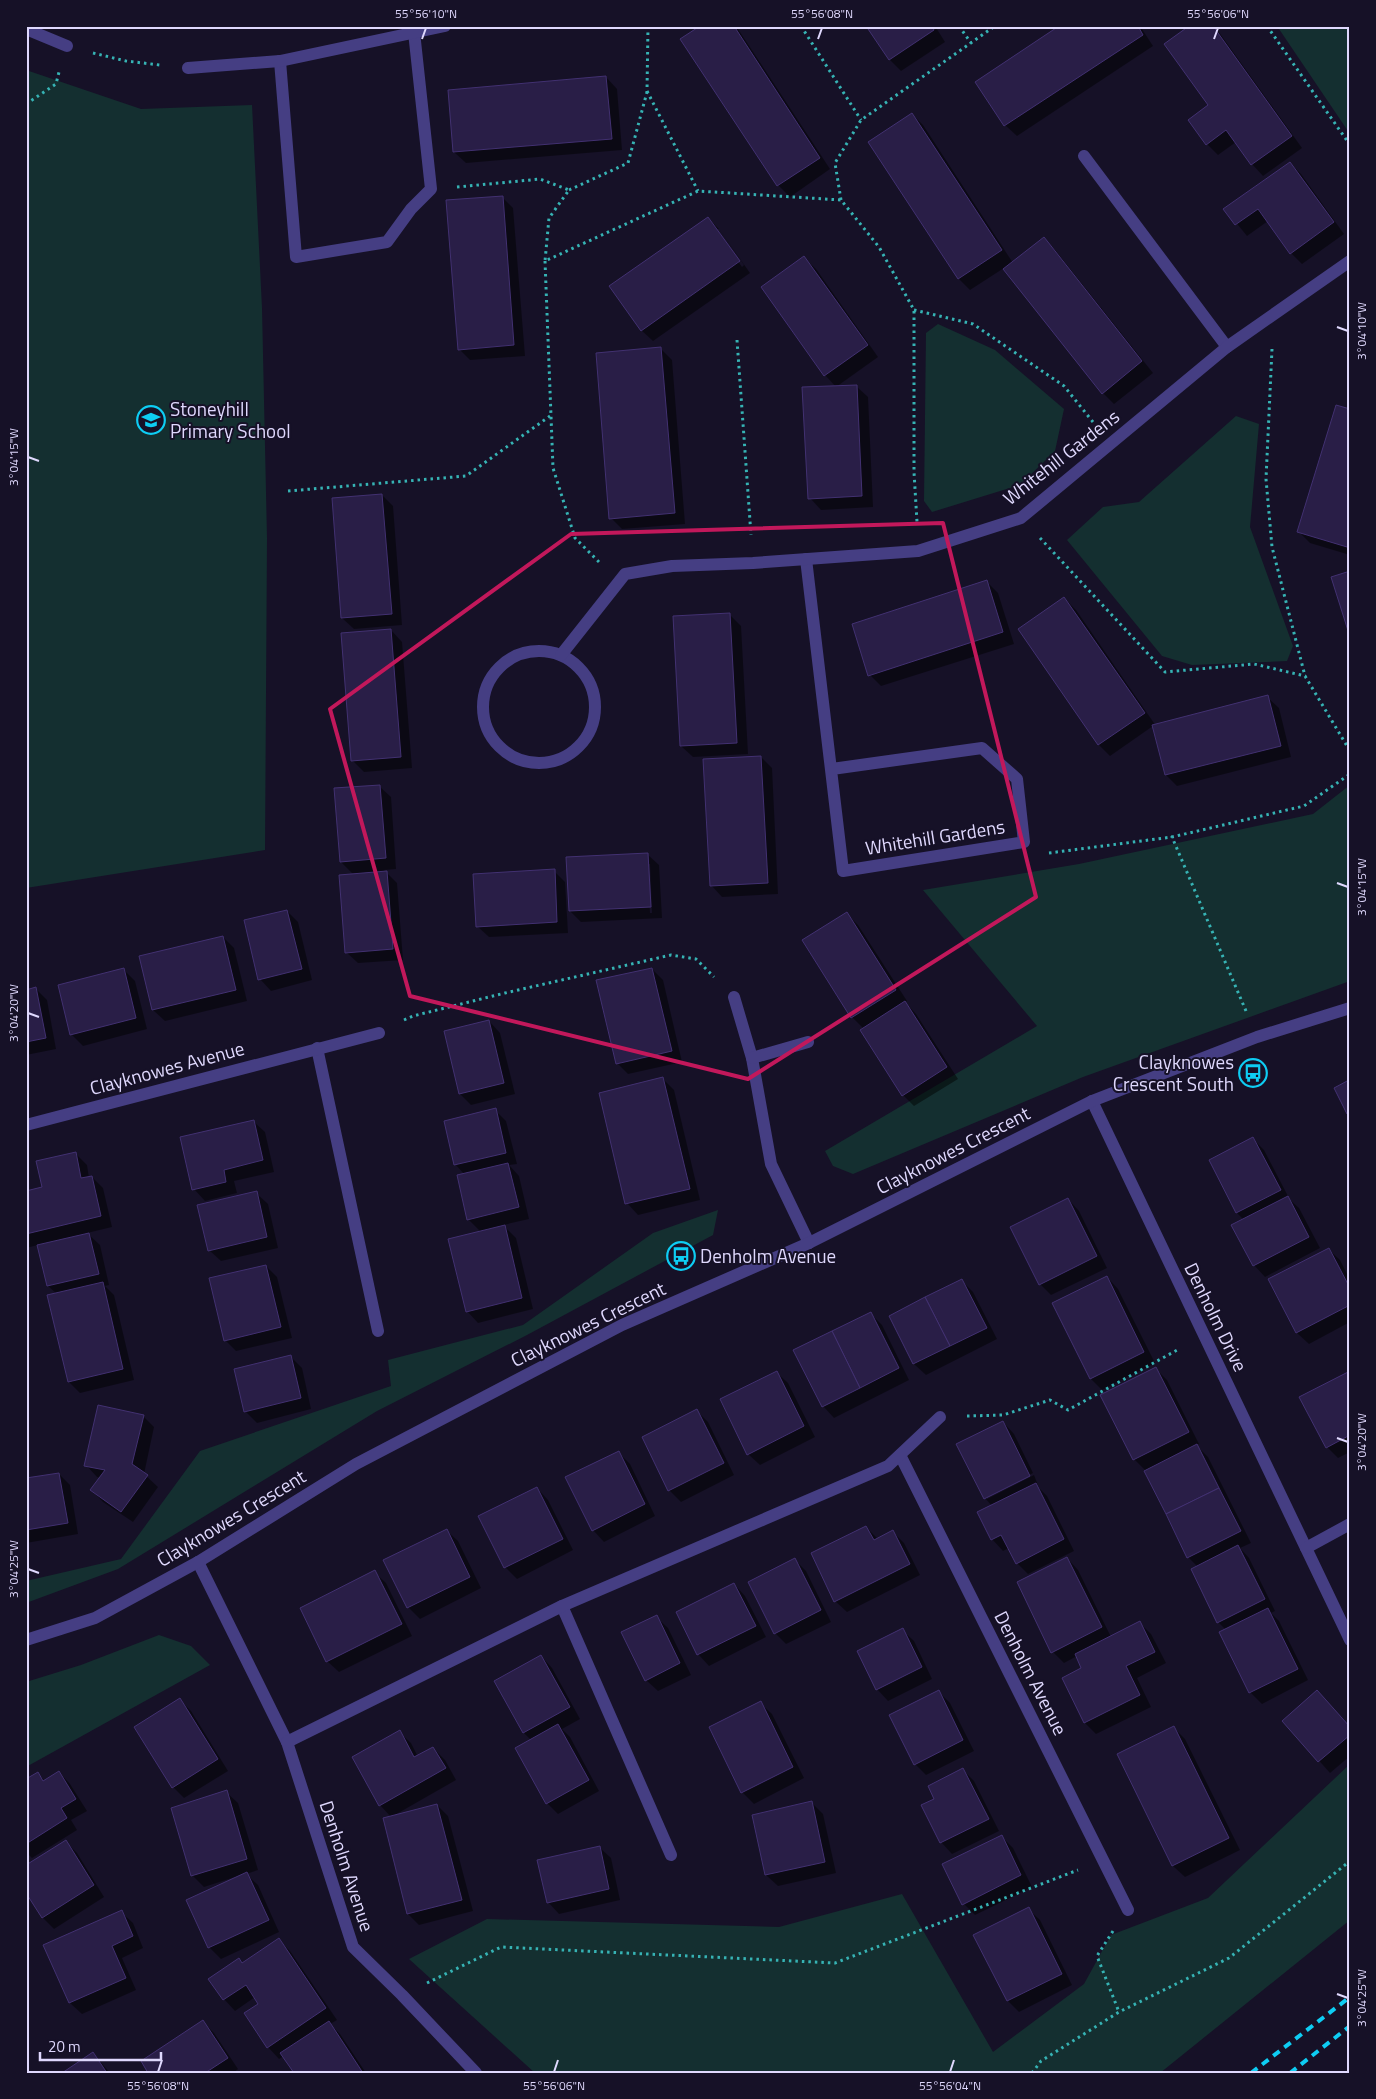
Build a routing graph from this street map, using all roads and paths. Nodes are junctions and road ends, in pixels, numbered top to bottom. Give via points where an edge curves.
1 (445, 26) edge
2 (648, 26) edge
3 (801, 26) edge
4 (959, 26) edge
5 (995, 26) edge
6 (1268, 26) edge
7 (26, 29) edge
8 (414, 32) junction
9 (971, 43) junction
10 (67, 46) junction
11 (280, 61) junction
12 (188, 68) joint
13 (647, 91) junction
14 (26, 104) edge
15 (861, 120) junction
16 (1350, 146) edge
17 (1084, 156) dead end
18 (431, 189) junction
19 (569, 190) junction
20 (698, 191) junction
21 (841, 200) junction
22 (1350, 261) edge
23 (545, 262) junction
24 (914, 310) junction
25 (1274, 315) junction
26 (737, 340) dead end
27 (1227, 347) junction
28 (551, 416) junction
29 (1111, 443) junction
30 (288, 491) dead end
31 (1021, 518) junction
32 (918, 550) junction
33 (806, 559) junction
34 (753, 563) junction
35 (621, 580) junction
36 (561, 654) junction
37 (1304, 676) junction
38 (1350, 751) edge
39 (832, 769) junction
40 (1350, 774) edge
41 (1172, 837) junction
42 (1024, 842) junction
43 (734, 997) joint
44 (1350, 1008) edge
45 (379, 1033) joint
46 (1257, 1037) junction
47 (808, 1042) dead end
48 (318, 1048) junction
49 (752, 1058) junction
50 (1092, 1101) junction
51 (26, 1124) edge
52 (809, 1243) junction
53 (378, 1331) dead end
54 (1204, 1335) junction
55 (940, 1417) joint
56 (900, 1454) junction
57 (1350, 1524) edge
58 (1306, 1548) junction
59 (198, 1562) junction
60 (562, 1606) junction
61 (26, 1640) edge
62 (1350, 1640) edge
63 (287, 1742) junction
64 (671, 1855) dead end
65 (1104, 1860) junction
66 (1350, 1861) edge
67 (1128, 1910) joint
68 (402, 1995) junction
69 (1119, 2012) junction
70 (476, 2073) edge
71 (1032, 2073) edge

1 - 8 street
2 - 13 path
3 - 15 path
4 - 9 path
5 - 9 path
6 - 16 path
7 - 10 street
8 - 11 street
8 - 18 street
9 - 15 path
10 - 12 path via 126,61
10 - 14 path via 56,84
11 - 12 street
11 - 18 street via 296,257 387,242 410,209
13 - 19 path via 628,163
13 - 20 path
15 - 21 path via 835,163
17 - 27 street
18 - 19 path via 540,180
19 - 23 path via 549,218
20 - 21 path
20 - 23 path
21 - 24 path via 879,247
22 - 25 street, Whitehill Gardens
23 - 28 path
24 - 29 path via 973,324 1064,386
24 - 32 path via 914,472
25 - 27 street, Whitehill Gardens
25 - 37 path via 1266,479 1272,546
26 - 34 path
27 - 29 street, Whitehill Gardens
28 - 30 path via 466,476
28 - 35 path via 553,468 575,538
29 - 31 street, Whitehill Gardens
31 - 32 street, Whitehill Gardens
31 - 37 path via 1165,672 1254,664
32 - 33 street, Whitehill Gardens
33 - 34 street, Whitehill Gardens
33 - 39 street, Whitehill Gardens
34 - 35 street, Whitehill Gardens via 672,566 625,574
35 - 36 street, Whitehill Gardens
36 - 36 street via 543,650 525,652 507,660 494,673 485,690 482,708 486,727 495,743 509,756 526,763 545,764 563,759 579,748 590,733 595,697 589,679 577,664
37 - 38 path
39 - 42 street, Whitehill Gardens via 982,748 1017,779
39 - 42 street, Whitehill Gardens via 843,871
40 - 41 path via 1304,806
41 - 42 path via 1048,854
41 - 46 path
43 - 45 path via 696,959 671,955 413,1016
43 - 49 street
44 - 46 street, Clayknowes Crescent
45 - 48 street, Clayknowes Avenue
46 - 50 street, Clayknowes Crescent
47 - 49 street
48 - 51 street, Clayknowes Avenue
48 - 53 street
49 - 52 street via 771,1164
50 - 52 street, Clayknowes Crescent
50 - 54 street, Denholm Drive
52 - 59 street, Clayknowes Crescent via 622,1325 356,1464
54 - 55 path via 1068,1410 1050,1400 1003,1415
54 - 58 street, Denholm Drive
55 - 56 street
56 - 60 street via 888,1466
56 - 65 street, Denholm Avenue
57 - 58 street
58 - 62 street, Denholm Drive
59 - 61 street, Clayknowes Crescent via 95,1618
59 - 63 street, Denholm Avenue
60 - 63 street
60 - 64 street
63 - 68 street, Denholm Avenue via 353,1947
65 - 67 street, Denholm Avenue
65 - 68 path via 835,1963 501,1947
66 - 69 path via 1229,1958
67 - 69 path via 1097,1956
68 - 70 street, Denholm Avenue
69 - 71 path via 1041,2061

